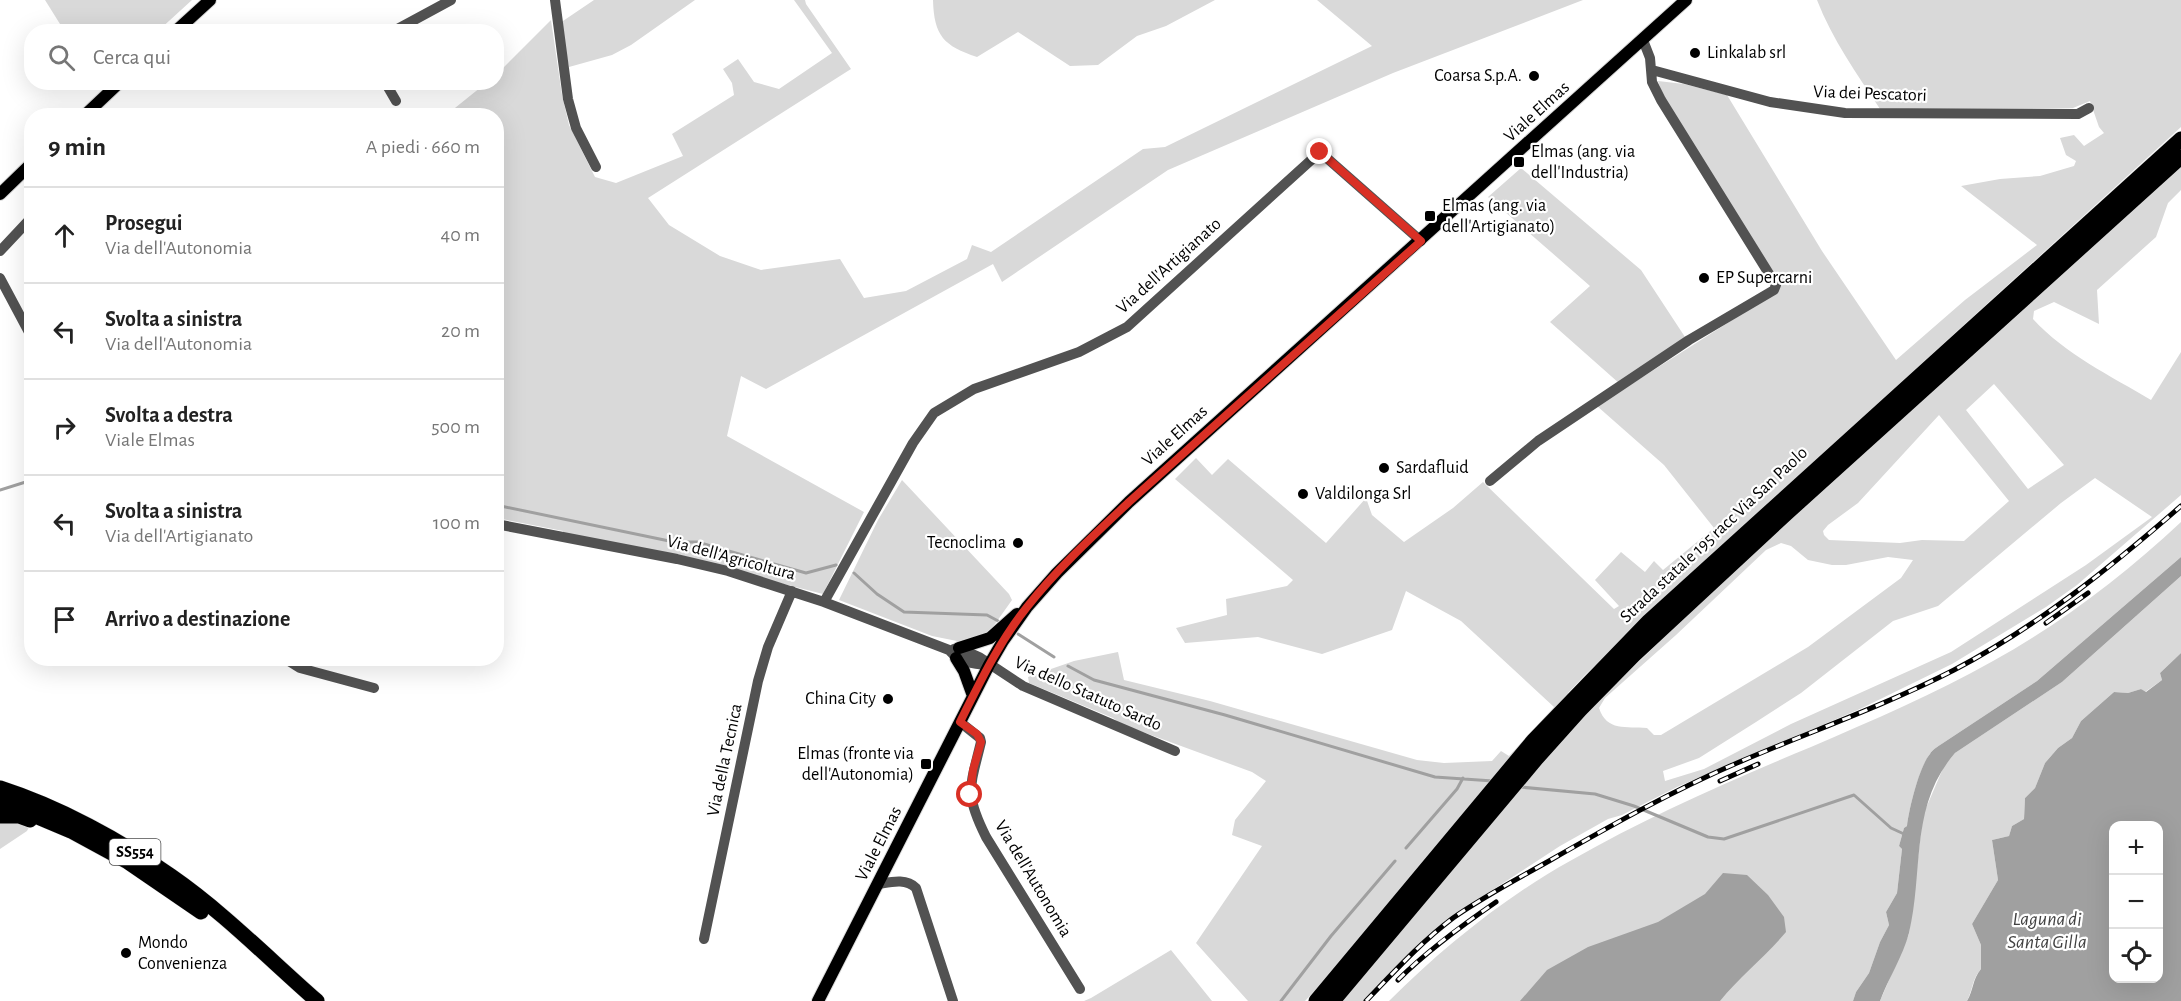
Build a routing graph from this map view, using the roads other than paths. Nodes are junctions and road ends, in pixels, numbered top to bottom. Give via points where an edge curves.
1 (210, 0) edge
2 (451, 0) edge
3 (555, 0) edge
4 (1686, 0) edge
5 (184, 24) edge
6 (407, 24) edge
7 (1643, 40) junction
8 (1652, 70) junction
9 (111, 90) edge
10 (390, 90) edge
11 (396, 101) dead end
12 (92, 108) edge
13 (2089, 108) dead end
14 (2181, 139) edge
15 (2181, 157) edge
16 (596, 167) dead end
17 (24, 171) edge
18 (0, 194) edge
19 (24, 226) edge
20 (1421, 241) junction
21 (0, 251) edge
22 (0, 278) edge
23 (24, 323) edge
24 (1490, 481) dead end
25 (504, 526) edge
26 (792, 591) junction
27 (824, 602) junction
28 (1027, 606) junction
29 (955, 652) junction
30 (989, 665) junction
31 (297, 666) edge
32 (374, 688) dead end
33 (973, 696) junction
34 (1575, 705) junction
35 (960, 722) junction
36 (1175, 751) dead end
37 (0, 788) edge
38 (0, 801) edge
39 (0, 816) edge
40 (71, 831) junction
41 (879, 884) junction
42 (705, 939) dead end
43 (1363, 955) junction
44 (1080, 989) dead end
45 (303, 1001) edge
46 (317, 1001) edge
47 (818, 1001) edge
48 (953, 1001) edge
49 (1316, 1001) edge
50 (1333, 1001) edge

1 - 5 main road
2 - 6 street
3 - 16 street via 568,99 576,128
4 - 7 main road, Viale Elmas
7 - 8 street
7 - 20 main road, Viale Elmas
8 - 13 street, Via dei Pescatori via 1770,102 1845,113 2078,114
8 - 24 street via 1652,82 1661,100 1776,285 1774,290 1689,340 1538,441
9 - 12 main road
10 - 11 street
14 - 34 highway, Strada statale 195 racc Via San Paolo via 1649,621
15 - 34 highway, Strada statale 195 racc Via San Paolo
17 - 18 main road
19 - 21 street
20 - 27 street, Via dell'Artigianato via 1320,152 1127,327 1079,352 974,389 934,412
20 - 28 main road, Viale Elmas via 1114,516
22 - 23 street
25 - 26 street, Via dell'Agricoltura via 728,570
26 - 27 street, Via dell'Agricoltura
26 - 42 street, Via della Tecnica via 758,681
27 - 29 street, Via dell'Agricoltura
28 - 29 main road via 990,638
28 - 30 main road, Viale Elmas
29 - 30 street, Via dell'Agricoltura via 979,657
29 - 33 main road
30 - 33 main road, Viale Elmas
30 - 36 street, Via dello Statuto Sardo via 1023,686
31 - 32 street
33 - 35 main road, Viale Elmas
34 - 43 highway, Strada statale 195 racc Via San Paolo via 1529,766
35 - 41 main road, Viale Elmas
35 - 44 street, Via dell'Autonomia via 977,734 981,742 970,784 976,817
37 - 46 highway, SS554 via 88,825 172,876
38 - 40 highway, SS554
39 - 40 highway via 19,816
40 - 45 highway, SS554 via 129,862 197,908
41 - 47 main road, Viale Elmas
41 - 48 street via 896,881 916,888
43 - 49 highway, Strada statale 195 racc Via San Paolo
43 - 50 highway, Strada statale 195 racc Via San Paolo

